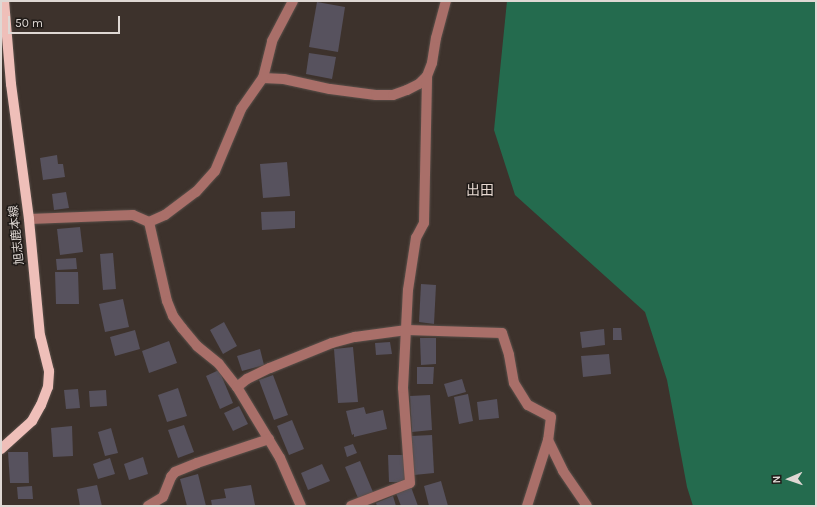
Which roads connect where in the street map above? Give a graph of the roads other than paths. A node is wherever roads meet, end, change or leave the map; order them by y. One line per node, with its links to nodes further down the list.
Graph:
1 (4, 1): 6 (main road, 旭志鹿本線)
2 (293, 1): 5 (street)
3 (446, 1): 4 (street)
4 (427, 76): 5 (street); 8 (street)
5 (263, 78): 7 (street)
6 (29, 219): 7 (street); 12 (main road, 旭志鹿本線)
7 (149, 222): 9 (street)
8 (407, 330): 9 (street); 11 (street); 15 (street)
9 (237, 387): 10 (street)
10 (269, 439): 13 (street); 14 (street)
11 (548, 440): 16 (street); 17 (street)
12 (1, 449)
13 (148, 506)
14 (301, 506)
15 (351, 506)
16 (527, 506)
17 (587, 506)

